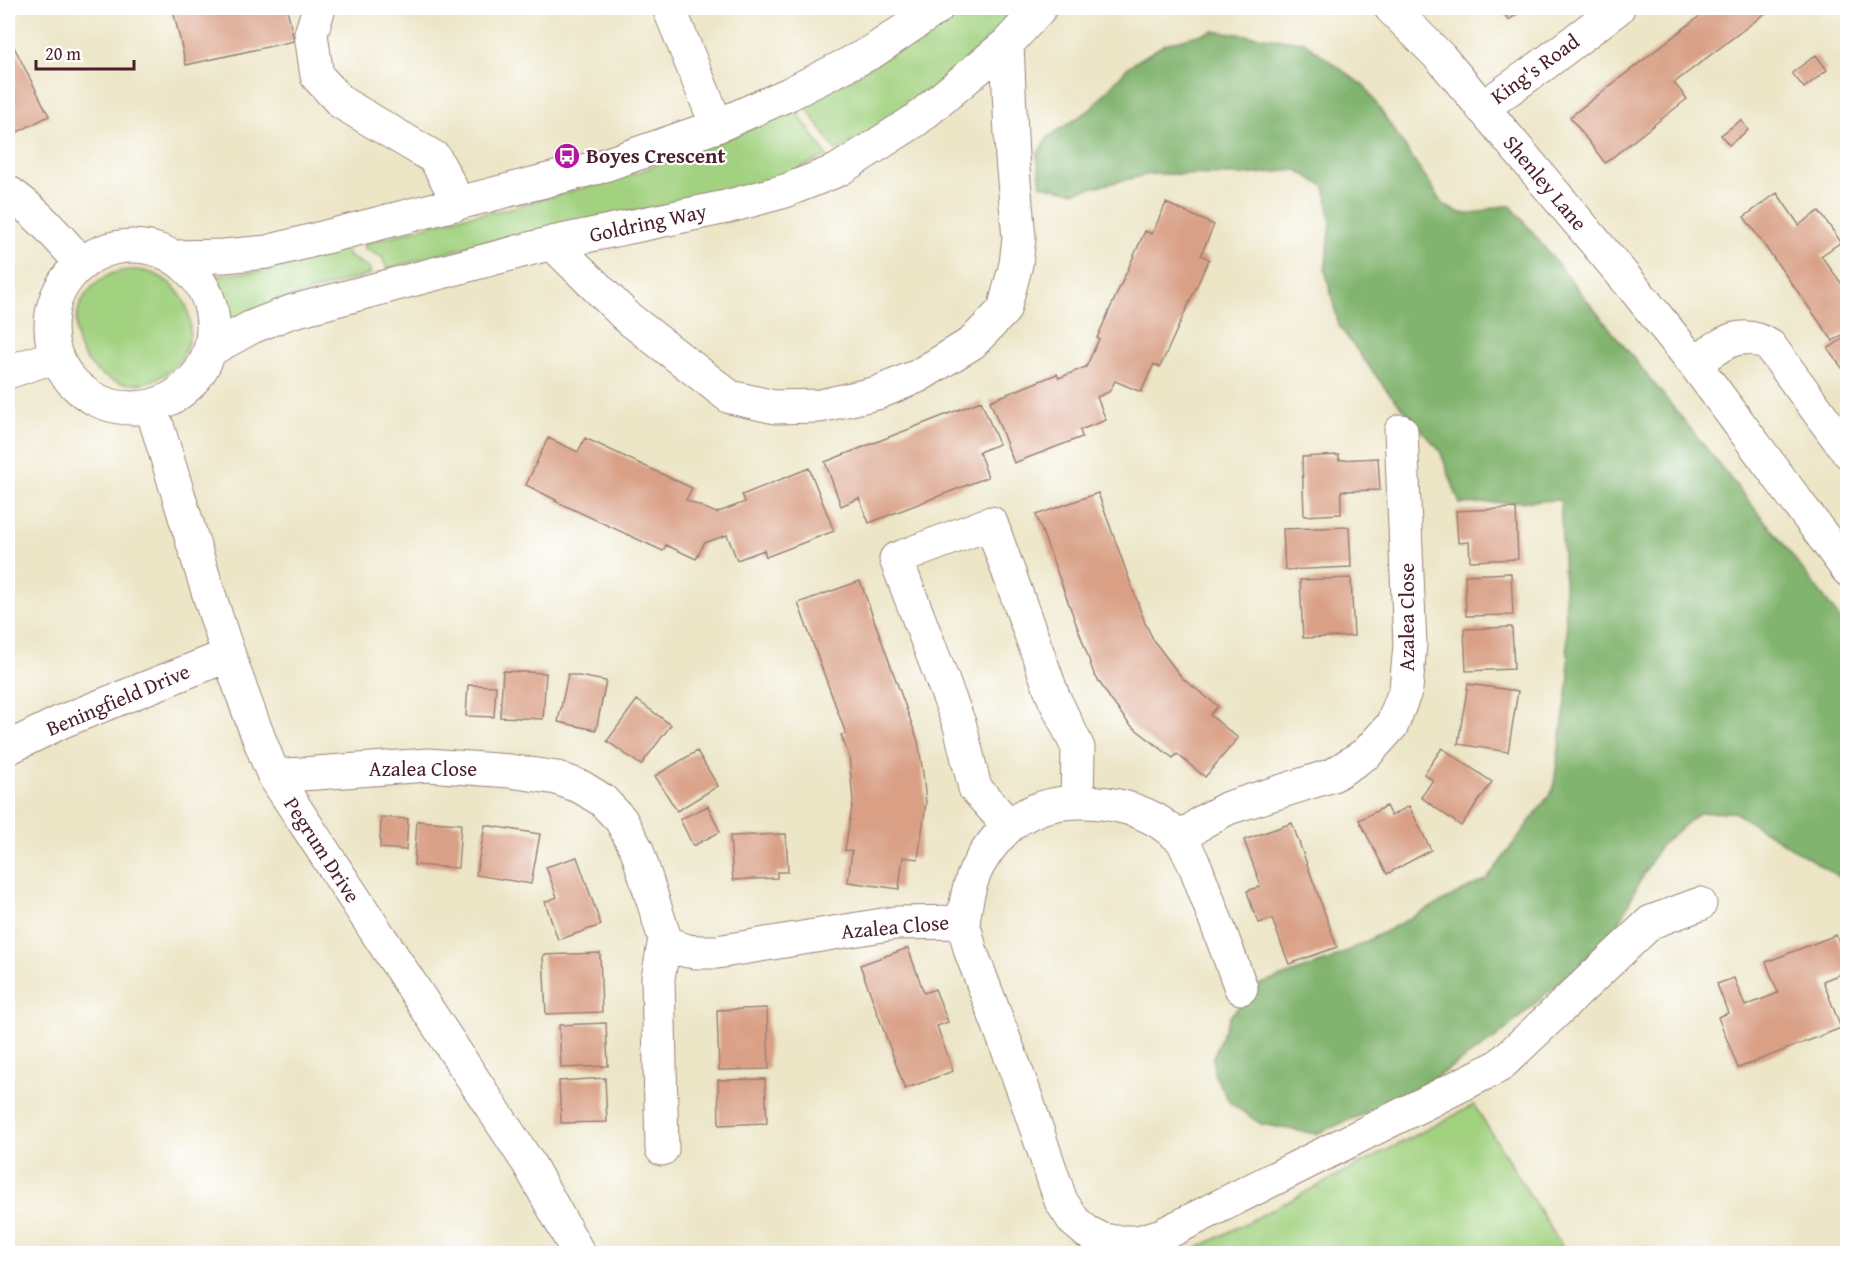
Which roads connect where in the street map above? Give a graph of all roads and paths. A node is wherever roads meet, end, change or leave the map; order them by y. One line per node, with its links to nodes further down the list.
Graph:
1 (319, 8): 11 (street)
2 (669, 8): 9 (street)
3 (938, 8): 9 (street)
4 (1040, 8): 7 (street, Goldring Way)
5 (1618, 8): 8 (street, King's Road)
6 (1397, 9): 8 (street, Shenley Lane)
7 (1007, 44): 12 (street, Goldring Way); 12 (street)
8 (1482, 108): 17 (street, Shenley Lane)
9 (717, 126): 11 (street)
10 (8, 192): 14 (street)
11 (456, 204): 13 (street)
12 (552, 243): 15 (street, Goldring Way)
13 (173, 257): 14 (street); 15 (street)
14 (82, 264): 16 (street)
15 (210, 350): 19 (street)
16 (56, 356): 18 (street); 19 (street)
17 (1694, 363): 21 (street); 22 (street, Shenley Lane)
18 (8, 372)
19 (151, 406): 23 (street, Pegrum Drive)
20 (1401, 431): 28 (street, Azalea Close)
21 (1848, 452)
22 (1848, 570)
23 (229, 654): 24 (street, Beningfield Drive); 25 (street, Pegrum Drive)
24 (8, 748)
25 (274, 776): 31 (street, Azalea Close); 34 (street, Pegrum Drive)
26 (1077, 802): 27 (street, Azalea Close); 27 (street); 28 (street, Azalea Close)
27 (1009, 826): 30 (street, Azalea Close)
28 (1182, 839): 32 (street)
29 (1700, 904): 30 (street)
30 (963, 922): 31 (street, Azalea Close)
31 (665, 939): 33 (street)
32 (1240, 988)
33 (662, 1149)
34 (579, 1254)

